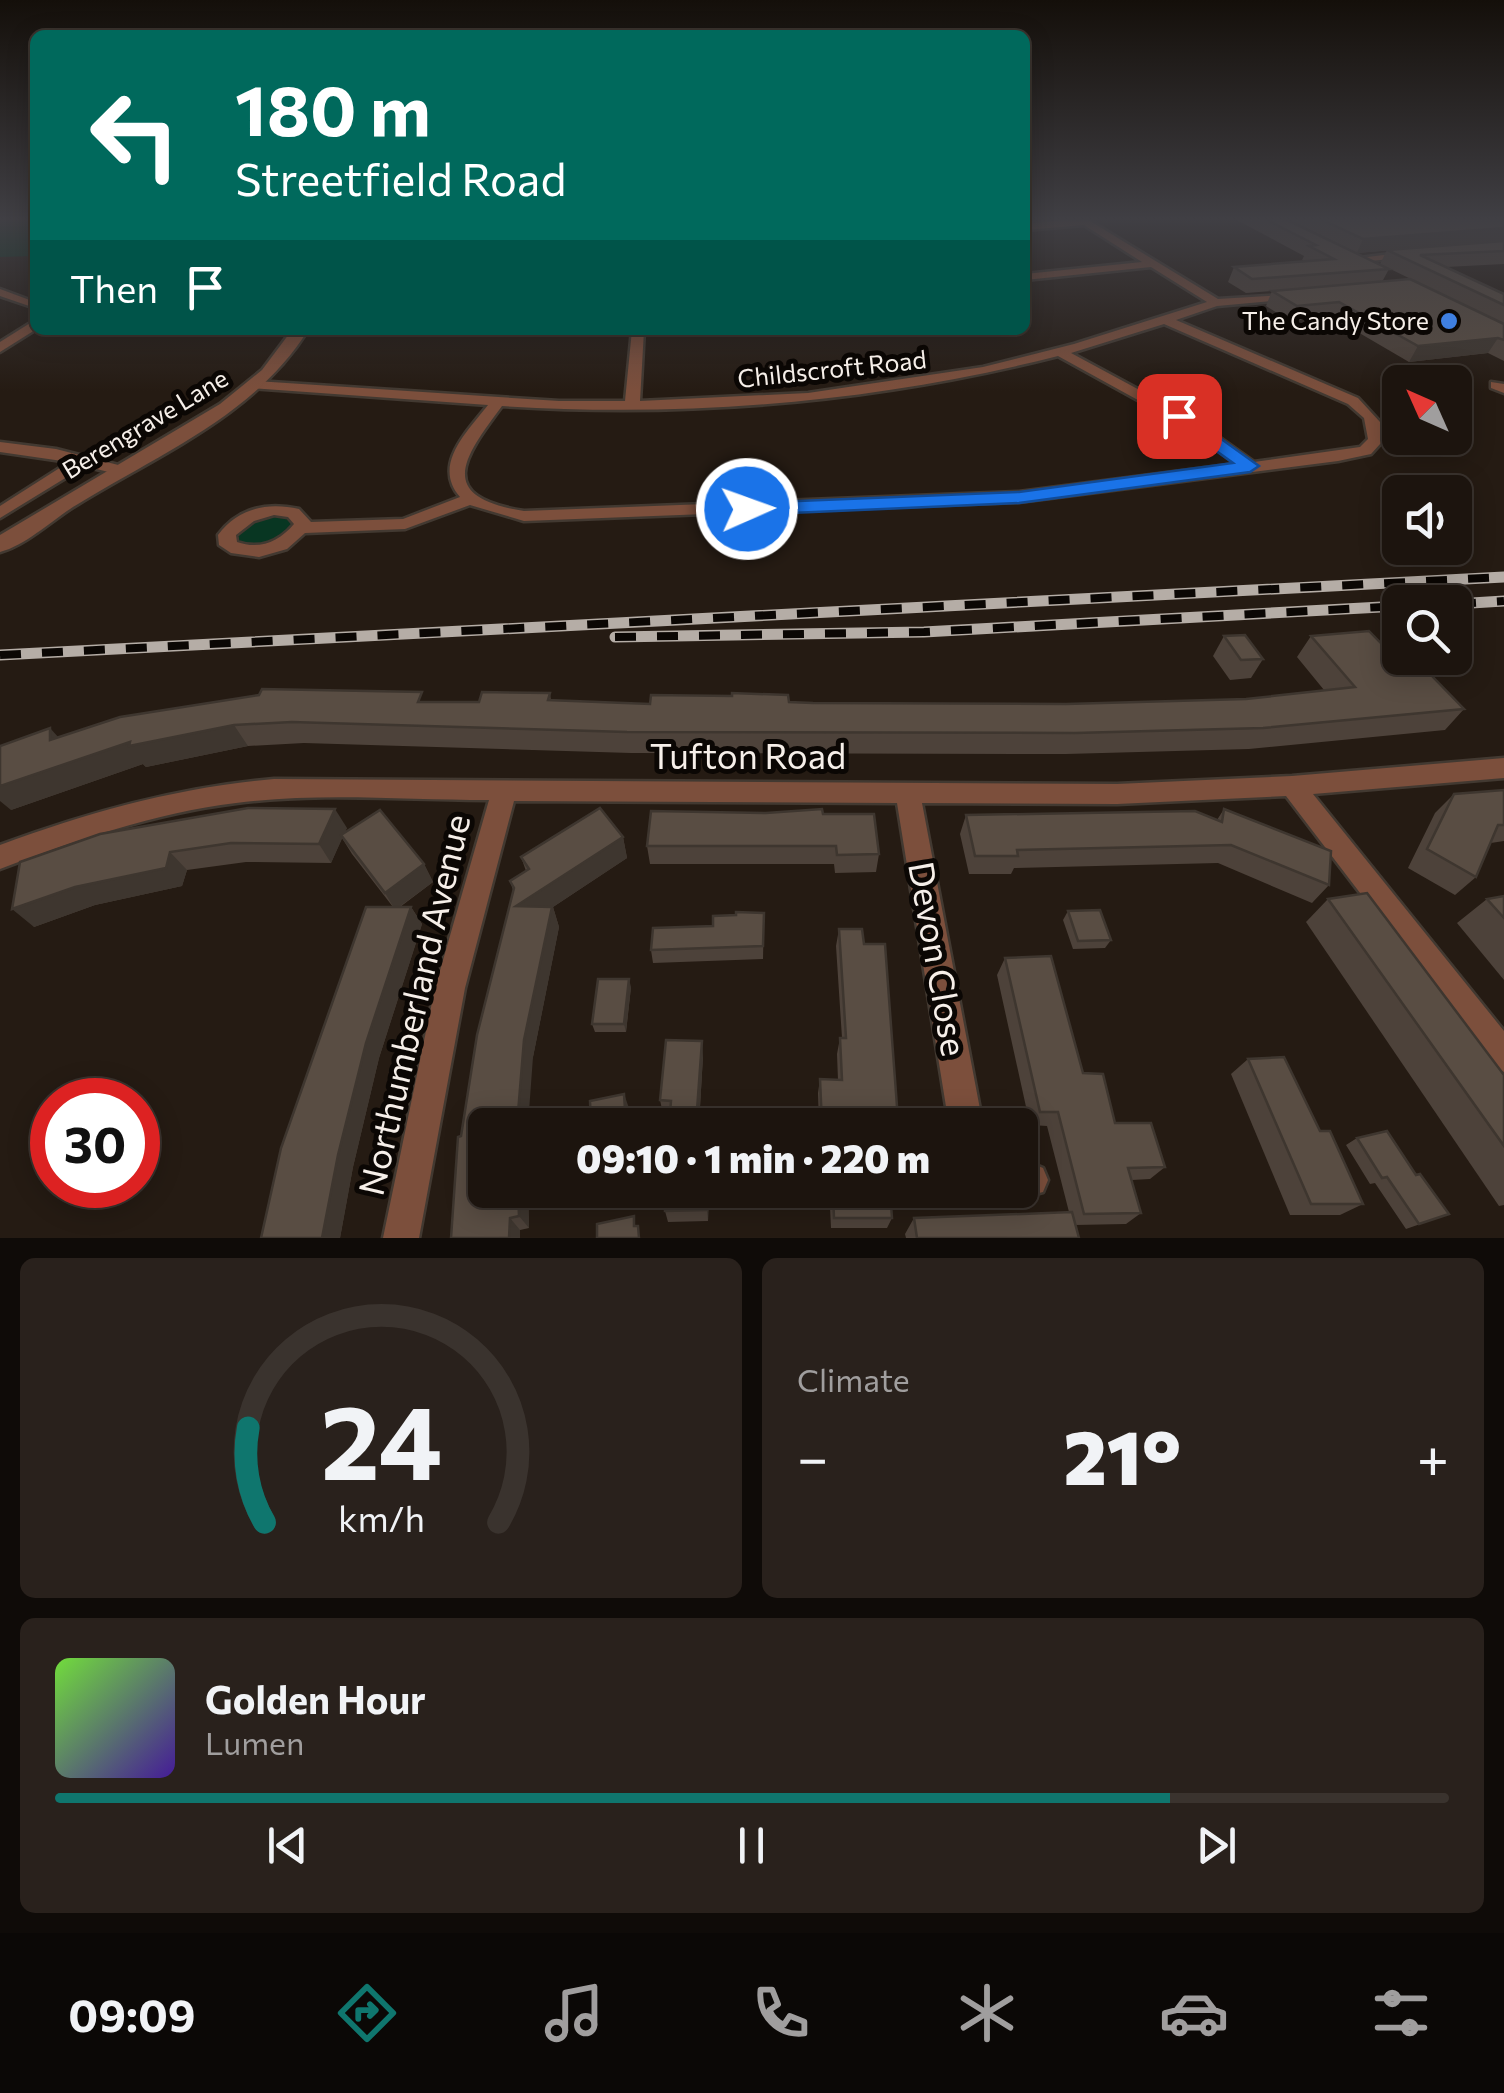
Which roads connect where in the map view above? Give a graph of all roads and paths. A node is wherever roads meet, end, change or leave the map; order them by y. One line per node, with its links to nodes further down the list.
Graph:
1 (1171, 276): 4 (street)
2 (0, 292): 5 (street)
3 (1313, 294): 4 (street, Childscroft Road)
4 (1216, 303): 6 (street, Childscroft Road)
5 (30, 312)
6 (1164, 318): 11 (street, Childscroft Road); 17 (street)
7 (30, 320): 10 (street)
8 (297, 335): 12 (street, Berengrave Lane)
9 (638, 335): 14 (street)
10 (0, 348)
11 (1060, 352): 14 (street, Childscroft Road); 17 (street)
12 (256, 386): 13 (street, Childscroft Road); 18 (street, Berengrave Lane)
13 (497, 402): 14 (street, Childscroft Road); 19 (street)
14 (632, 406)
15 (0, 447): 16 (street)
16 (83, 460): 18 (street); 20 (street)
17 (1250, 466): 19 (street)
18 (120, 470): 22 (street, Berengrave Lane)
19 (471, 499): 21 (street)
20 (0, 513)
21 (302, 528)
22 (0, 546)
23 (1504, 768): 24 (street, Tufton Road)
24 (1292, 786): 26 (street, Tufton Road); 28 (street)
25 (505, 789): 26 (street, Tufton Road); 27 (street, Tufton Road); 30 (street, Northumberland Avenue)
26 (908, 793): 29 (street, Devon Close)
27 (0, 857)
28 (1504, 1056)
29 (963, 1108)
30 (401, 1238)

